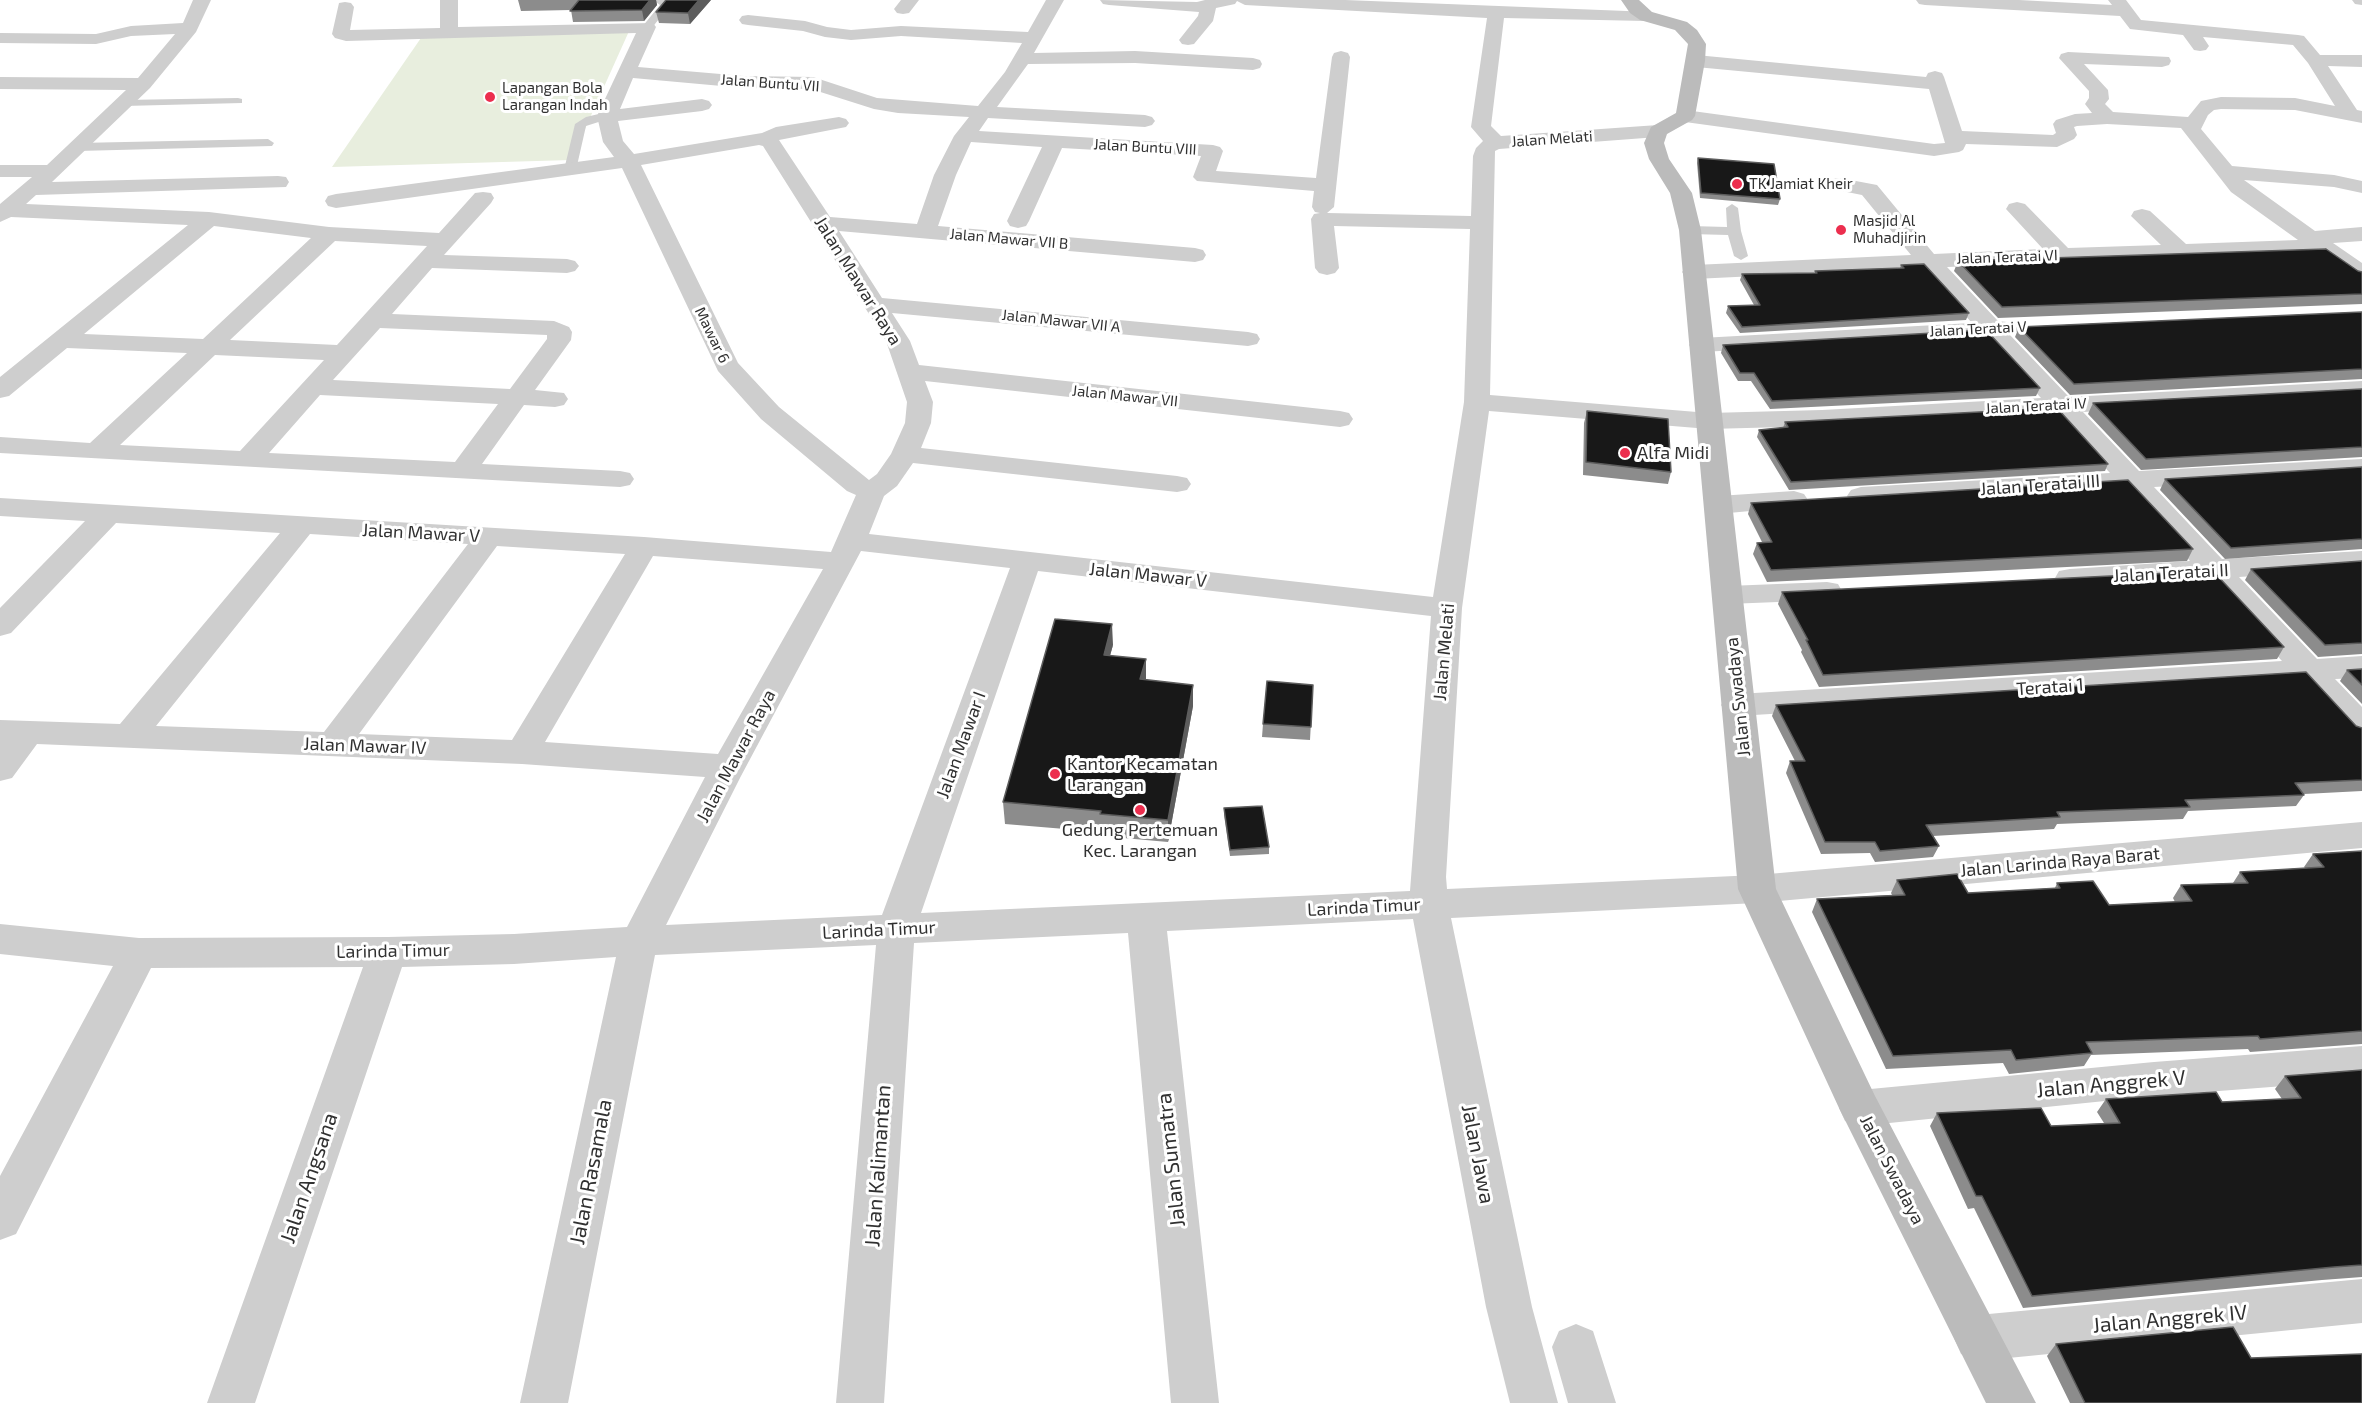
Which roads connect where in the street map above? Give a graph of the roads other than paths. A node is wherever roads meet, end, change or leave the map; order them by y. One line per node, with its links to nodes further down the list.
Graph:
1 (449, 0): 20 (street)
2 (658, 0): 18 (lane)
3 (1055, 0): 22 (street)
4 (1109, 0): 10 (street)
5 (1229, 0): 10 (street)
6 (1245, 0): 9 (street)
7 (1630, 0): 16 (street)
8 (1925, 0): 14 (street)
9 (1292, 1): 11 (street)
10 (1208, 5): 23 (street)
11 (1436, 5): 13 (street)
12 (345, 7): 20 (street)
13 (1496, 12): 16 (street); 51 (street)
14 (2126, 12): 19 (street); 41 (street)
15 (191, 13): 21 (street); 33 (street)
16 (1646, 16): 28 (street)
17 (748, 20): 22 (street)
18 (647, 27): 20 (street); 31 (street)
19 (2189, 30): 24 (street); 27 (street)
20 (449, 33)
21 (0, 38)
22 (1033, 38): 26 (street)
23 (1188, 40)
24 (2200, 46)
25 (1341, 57): 62 (street)
26 (1022, 58): 30 (street); 37 (street)
27 (2315, 60): 29 (street); 40 (street)
28 (1696, 61): 39 (street); 47 (street)
29 (2362, 61)
30 (1253, 64)
31 (627, 72): 37 (street, Jalan Buntu VII); 38 (street)
32 (0, 83): 33 (street)
33 (143, 84): 35 (street)
34 (238, 101): 35 (lane)
35 (124, 103): 53 (street)
36 (702, 105): 38 (street)
37 (982, 111): 42 (street, Jalan Buntu VII); 46 (street)
38 (607, 116): 54 (street, Mawar 6); 56 (lane)
39 (1685, 116): 45 (street); 52 (street)
40 (2357, 116): 44 (street)
41 (2107, 118): 44 (street); 47 (street)
42 (1145, 121)
43 (839, 123): 48 (street)
44 (2194, 123): 59 (street)
45 (1658, 131): 51 (street, Jalan Melati); 76 (street, Jalan Swadaya)
46 (964, 136): 49 (street, Jalan Buntu VIII); 78 (street)
47 (1954, 137): 52 (street)
48 (765, 140): 54 (street); 74 (street, Jalan Mawar Raya)
49 (1054, 142): 62 (street, Jalan Buntu VIII); 73 (street)
50 (268, 143): 53 (lane)
51 (1494, 143): 75 (street, Jalan Melati)
52 (1889, 144): 55 (street)
53 (78, 147): 58 (street)
54 (629, 161): 56 (street); 121 (street, Mawar 6)
55 (1896, 164)
56 (570, 170): 66 (street)
57 (0, 171): 58 (street)
58 (52, 171): 64 (street)
59 (2226, 172): 63 (street); 82 (street)
60 (278, 182): 64 (street)
61 (1840, 184): 88 (street)
62 (1326, 185): 72 (street)
63 (2362, 187)
64 (31, 189): 69 (street)
65 (483, 198): 81 (street)
66 (336, 201)
67 (1732, 207): 77 (lane)
68 (2017, 209): 85 (street)
69 (2, 212): 71 (street)
70 (2142, 216): 83 (street)
71 (209, 219): 79 (street); 98 (street)
72 (1322, 219): 75 (street); 90 (street)
73 (1018, 221)
74 (822, 223): 78 (street, Jalan Mawar VII B); 93 (street, Jalan Mawar Raya)
75 (1482, 223): 108 (street, Jalan Melati)
76 (1690, 230): 77 (lane); 91 (street, Jalan Swadaya)
77 (1734, 231): 86 (lane)
78 (925, 232): 84 (street, Jalan Mawar VII B)
79 (329, 234): 81 (street); 100 (street)
80 (2362, 234): 82 (street, Jalan Teratai VI)
81 (446, 240): 87 (street)
82 (2314, 242): 83 (street, Jalan Teratai VI); 92 (street)
83 (2181, 251): 85 (street, Jalan Teratai VI)
84 (1195, 255)
85 (2062, 255): 88 (street, Jalan Teratai VI)
86 (1741, 256)
87 (426, 261): 89 (street); 94 (street)
88 (1928, 261): 91 (street, Jalan Teratai VI); 96 (street)
89 (567, 266)
90 (1327, 268)
91 (1694, 272): 99 (street, Jalan Swadaya)
92 (2362, 274)
93 (874, 304): 97 (street, Jalan Mawar VII A); 102 (street, Jalan Mawar Raya)
94 (373, 320): 101 (street); 106 (street)
95 (2027, 327): 96 (street, Jalan Teratai V)
96 (1991, 328): 99 (street, Jalan Teratai V); 109 (street)
97 (1248, 339)
98 (62, 340): 100 (street); 105 (street)
99 (1701, 345): 111 (street, Jalan Swadaya)
100 (209, 347): 101 (street); 113 (street)
101 (343, 354): 103 (street)
102 (910, 372): 110 (street, Jalan Mawar VII); 114 (street, Jalan Mawar Raya)
103 (313, 387): 106 (street); 115 (street)
104 (2362, 389): 109 (street, Jalan Teratai IV)
105 (0, 390)
106 (519, 396): 107 (street); 117 (street)
107 (555, 399)
108 (1477, 402): 111 (street); 135 (street, Jalan Melati)
109 (2062, 404): 111 (street, Jalan Teratai IV); 119 (street)
110 (1340, 419)
111 (1709, 421): 122 (street, Jalan Swadaya)
112 (0, 445): 113 (street)
113 (97, 452): 115 (street)
114 (905, 454): 120 (street); 121 (street, Jalan Mawar Raya)
115 (248, 459): 117 (street)
116 (2362, 467): 119 (street, Jalan Teratai III)
117 (463, 470): 118 (street)
118 (620, 479)
119 (2133, 480): 122 (street, Jalan Teratai III); 131 (street)
120 (1177, 484)
121 (872, 492): 128 (street, Jalan Mawar Raya)
122 (1718, 505): 134 (street, Jalan Swadaya)
123 (0, 507): 124 (street, Jalan Mawar V)
124 (108, 514): 125 (street, Jalan Mawar V); 136 (street)
125 (302, 525): 126 (street, Jalan Mawar V); 142 (street)
126 (489, 537): 127 (street, Jalan Mawar V); 143 (street)
127 (644, 546): 128 (street, Jalan Mawar V); 144 (street)
128 (846, 551): 130 (street, Jalan Mawar V); 145 (street, Jalan Mawar Raya)
129 (2362, 560): 131 (street, Jalan Teratai II)
130 (1027, 561): 135 (street, Jalan Mawar V); 151 (street, Jalan Mawar I)
131 (2217, 571): 132 (street, Jalan Teratai II); 138 (street)
132 (2040, 580)
133 (1851, 589): 134 (street)
134 (1728, 595): 139 (street, Jalan Swadaya)
135 (1447, 608): 149 (street, Jalan Melati)
136 (0, 626)
137 (2362, 667): 138 (street, Teratai 1)
138 (2308, 670): 139 (street, Teratai 1); 140 (street)
139 (1738, 705): 148 (street, Jalan Swadaya)
140 (2362, 728)
141 (13, 732): 142 (street, Jalan Mawar IV); 146 (street)
142 (128, 736): 143 (street, Jalan Mawar IV)
143 (333, 745): 144 (street, Jalan Mawar IV)
144 (522, 752): 145 (street, Jalan Mawar IV)
145 (729, 767): 153 (street, Jalan Mawar Raya)
146 (0, 769)
147 (2362, 834): 148 (street, Jalan Larinda Raya Barat)
148 (1757, 889): 149 (street, Larinda Timur); 157 (street, Jalan Swadaya)
149 (1429, 904): 150 (street, Larinda Timur); 166 (street, Jalan Jawa)
150 (1146, 917): 151 (street, Larinda Timur); 165 (street, Jalan Sumatra)
151 (896, 929): 153 (street, Larinda Timur); 164 (street, Jalan Kalimantan)
152 (0, 939): 155 (street, Larinda Timur)
153 (639, 941): 154 (street, Larinda Timur); 163 (street, Jalan Rasamala)
154 (388, 952): 155 (street, Larinda Timur); 162 (street, Jalan Angsana)
155 (139, 953): 158 (street)
156 (2362, 1063): 157 (street, Jalan Anggrek V)
157 (1860, 1108): 160 (street, Jalan Swadaya)
158 (0, 1220)
159 (2362, 1301): 160 (street, Jalan Anggrek IV)
160 (1978, 1338): 168 (street, Jalan Swadaya)
161 (1576, 1347): 167 (street)
162 (231, 1403)
163 (544, 1403)
164 (860, 1403)
165 (1195, 1403)
166 (1534, 1403)
167 (1592, 1403)
168 (2012, 1403)

